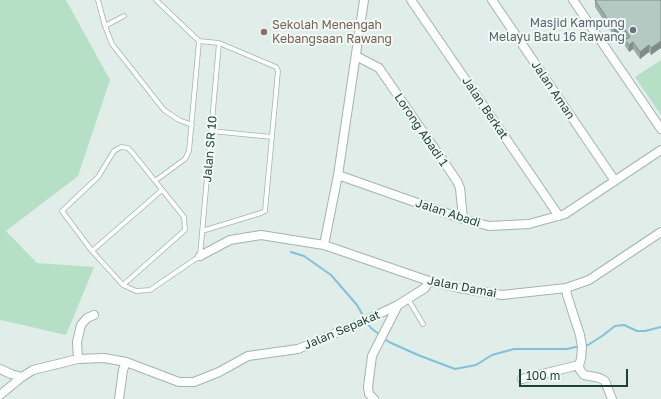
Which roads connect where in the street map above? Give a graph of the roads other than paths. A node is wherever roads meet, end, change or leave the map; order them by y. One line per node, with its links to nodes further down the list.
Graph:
1 (98, 0): 8 (lane)
2 (156, 0): 9 (lane)
3 (364, 0): 11 (street)
4 (411, 0): 21 (street, Jalan Berkat)
5 (492, 0): 19 (street, Jalan Aman)
6 (573, 0): 13 (street)
7 (124, 16): 8 (lane)
8 (105, 26): 12 (lane)
9 (198, 41): 10 (lane); 12 (lane)
10 (219, 43): 14 (lane, Jalan SR 10); 15 (lane)
11 (356, 56): 17 (street); 22 (street, Lorong Abadi 1)
12 (192, 125): 18 (lane)
13 (661, 129)
14 (211, 131): 15 (lane); 23 (lane, Jalan SR 10)
15 (272, 137): 23 (lane)
16 (661, 150): 19 (street, Jalan Abadi)
17 (338, 175): 22 (street, Jalan Abadi); 25 (street)
18 (156, 181): 20 (lane); 26 (lane)
19 (615, 181): 21 (street, Jalan Abadi)
20 (162, 190): 26 (lane); 29 (lane)
21 (560, 216): 22 (street, Jalan Abadi)
22 (463, 219)
23 (202, 231): 27 (lane, Jalan SR 10)
24 (661, 232): 30 (street, Jalan Damai)
25 (324, 245): 27 (street, Jalan Damai); 28 (street, Jalan Damai)
26 (92, 251): 29 (lane)
27 (200, 256): 29 (lane)
28 (429, 281): 30 (street, Jalan Damai); 31 (street, Jalan Sepakat)
29 (124, 285)
30 (566, 288): 37 (street)
31 (408, 298): 32 (street, Jalan Sepakat); 34 (lane)
32 (398, 305): 36 (street, Jalan Sepakat); 43 (street)
33 (94, 315): 35 (street)
34 (423, 324)
35 (78, 359): 36 (street, Jalan Sepakat); 39 (street, Jalan Sepakat)
36 (126, 362): 42 (street)
37 (579, 365): 40 (street); 44 (street)
38 (0, 369): 39 (street)
39 (22, 377): 41 (street, Jalan Sepakat)
40 (522, 378)
41 (0, 395)
42 (119, 399)
43 (374, 399)
44 (612, 399)

